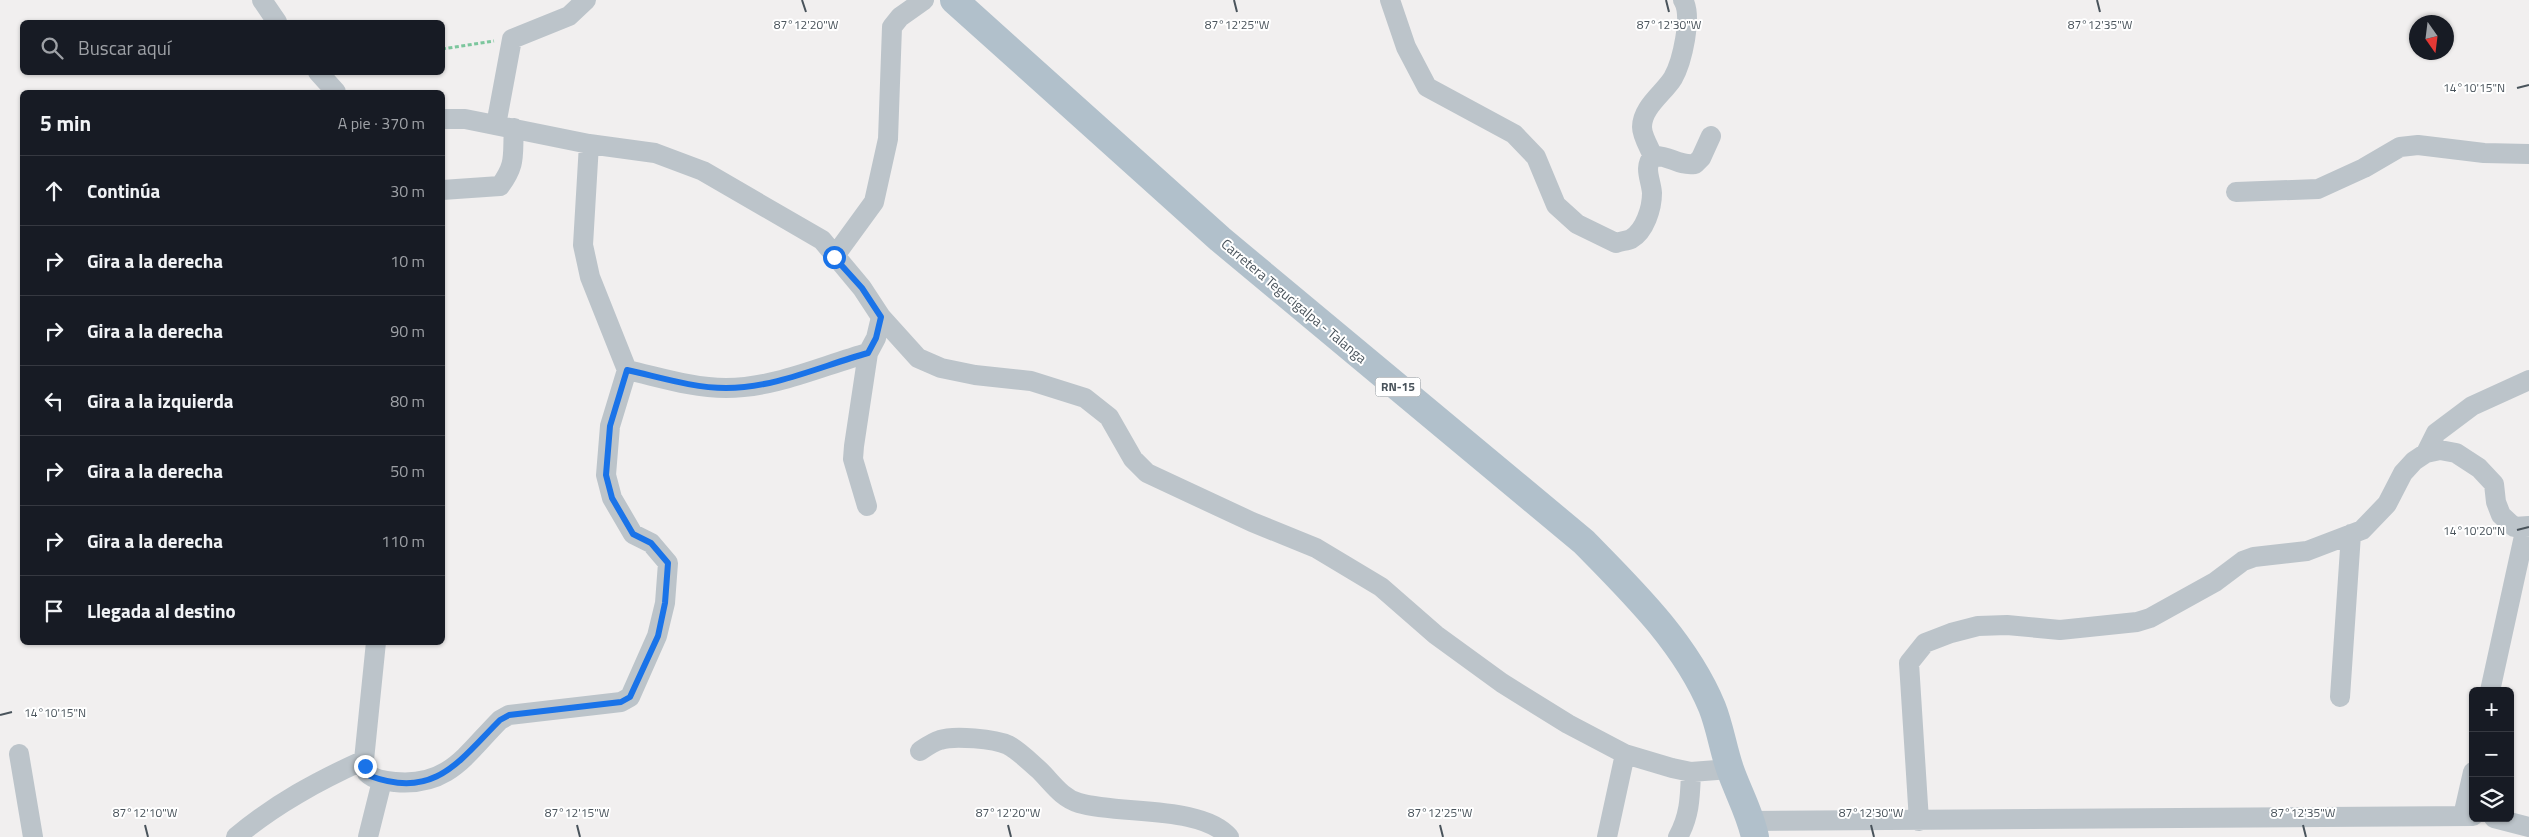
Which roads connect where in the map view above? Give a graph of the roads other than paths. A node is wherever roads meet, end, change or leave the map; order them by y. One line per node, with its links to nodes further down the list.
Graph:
1 (262, 0): 7 (street)
2 (586, 0): 11 (street)
3 (924, 0): 18 (street)
4 (954, 0): 34 (main road, Carretera Tegucigalpa - Talanga / RN-15)
5 (1390, 0): 15 (street)
6 (1683, 0): 15 (street)
7 (276, 20)
8 (321, 75): 9 (street)
9 (334, 90)
10 (445, 119): 11 (street)
11 (505, 126): 13 (street); 16 (street)
12 (1711, 136): 15 (street)
13 (589, 144): 18 (street); 21 (street)
14 (2529, 154): 17 (street)
15 (1653, 156)
16 (445, 190)
17 (2236, 192)
18 (834, 257): 19 (street)
19 (881, 317): 20 (street); 32 (street)
20 (868, 353): 21 (street); 24 (street)
21 (627, 370): 37 (street)
22 (2529, 380): 23 (street)
23 (2426, 453): 25 (street); 26 (street)
24 (867, 506)
25 (2528, 526): 28 (street)
26 (2352, 534): 29 (street); 39 (street)
27 (376, 645): 33 (street)
28 (2491, 687)
29 (2340, 697)
30 (920, 751): 48 (street)
31 (19, 754): 45 (street)
32 (1625, 754): 35 (street); 49 (street)
33 (364, 760): 37 (street); 46 (street)
34 (1730, 769): 35 (street); 42 (main road, Carretera Tegucigalpa - Talanga / RN-15)
35 (1691, 772): 44 (street)
36 (2472, 777): 38 (street)
37 (382, 781): 47 (street)
38 (2468, 816): 43 (street)
39 (1919, 821): 42 (street); 43 (street)
40 (2510, 822): 41 (street)
41 (2529, 827)
42 (1753, 829)
43 (1951, 829)
44 (1687, 831)
45 (33, 837)
46 (236, 837)
47 (368, 837)
48 (1229, 837)
49 (1607, 837)

